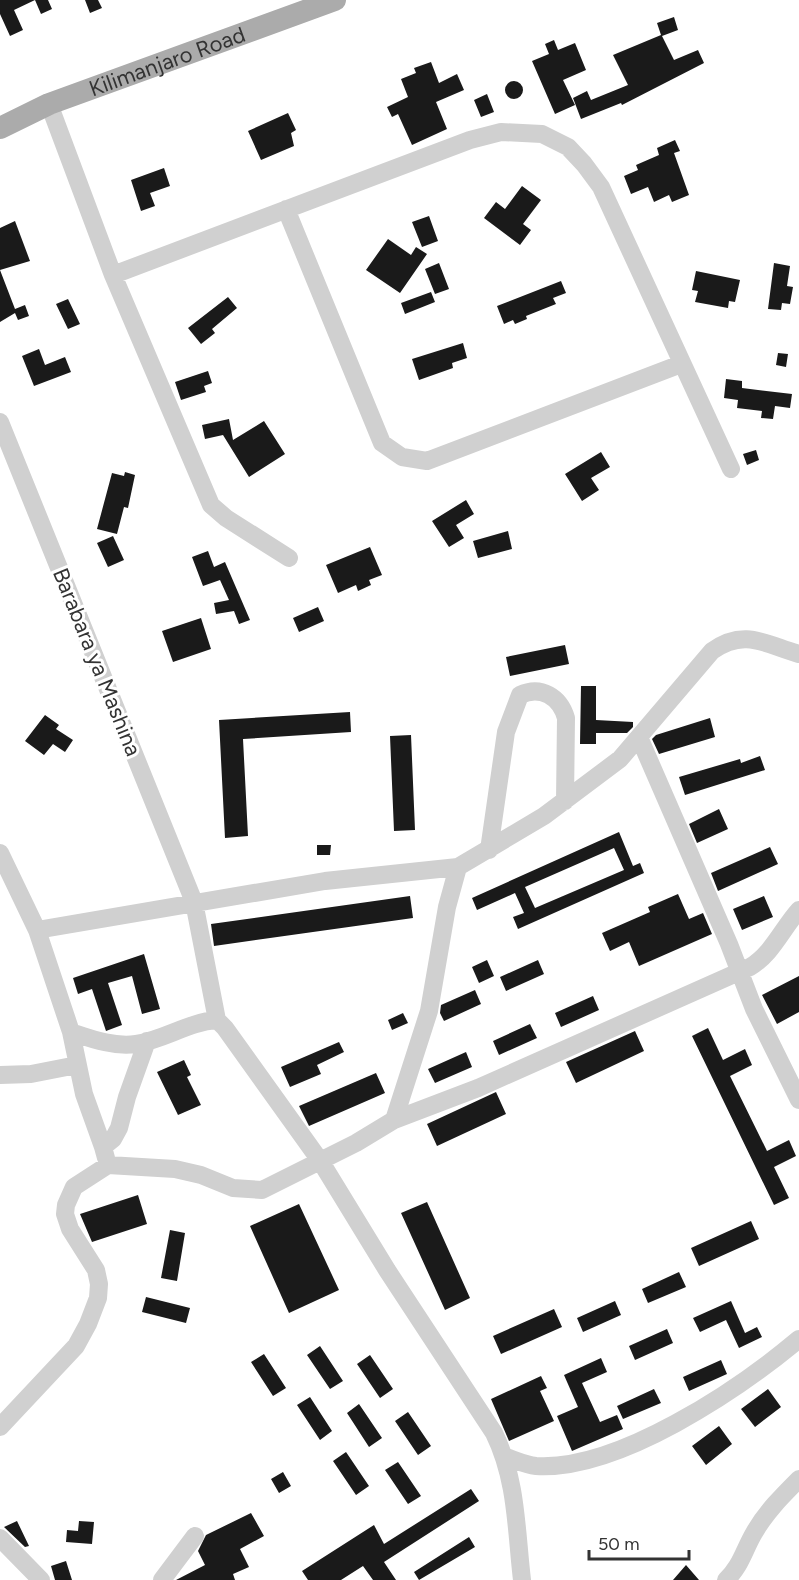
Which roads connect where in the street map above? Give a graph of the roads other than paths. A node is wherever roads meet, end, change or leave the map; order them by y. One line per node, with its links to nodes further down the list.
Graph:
1 (335, 0): 2 (main road, Kilimanjaro Road)
2 (49, 104): 3 (main road, Kilimanjaro Road); 5 (street)
3 (0, 128)
4 (286, 208): 5 (street); 6 (street); 6 (street)
5 (113, 275): 9 (street)
6 (681, 364): 8 (street)
7 (0, 422): 16 (street, Barabara ya Mashina)
8 (731, 468)
9 (289, 558)
10 (799, 654): 11 (street)
11 (639, 738): 12 (street); 19 (street)
12 (565, 801): 13 (street); 13 (street)
13 (489, 850): 15 (street)
14 (0, 853): 18 (street)
15 (458, 867): 16 (street); 26 (street)
16 (194, 902): 18 (street); 20 (street, Barabara ya Mashina)
17 (799, 910): 19 (street)
18 (37, 930): 21 (street)
19 (741, 971): 25 (street); 26 (street)
20 (217, 1020): 22 (street); 28 (street)
21 (71, 1032): 22 (street); 23 (street)
22 (147, 1041): 27 (street)
23 (77, 1065): 24 (street); 27 (street)
24 (0, 1075)
25 (799, 1100)
26 (394, 1120): 28 (street)
27 (103, 1147): 29 (street)
28 (321, 1162): 29 (street); 32 (street)
29 (108, 1166): 31 (street)
30 (799, 1339): 32 (street)
31 (0, 1427)
32 (506, 1457): 38 (street)
33 (799, 1479): 39 (street)
34 (195, 1536): 37 (street)
35 (0, 1538): 36 (street)
36 (41, 1580)
37 (162, 1580)
38 (522, 1580)
39 (726, 1580)

